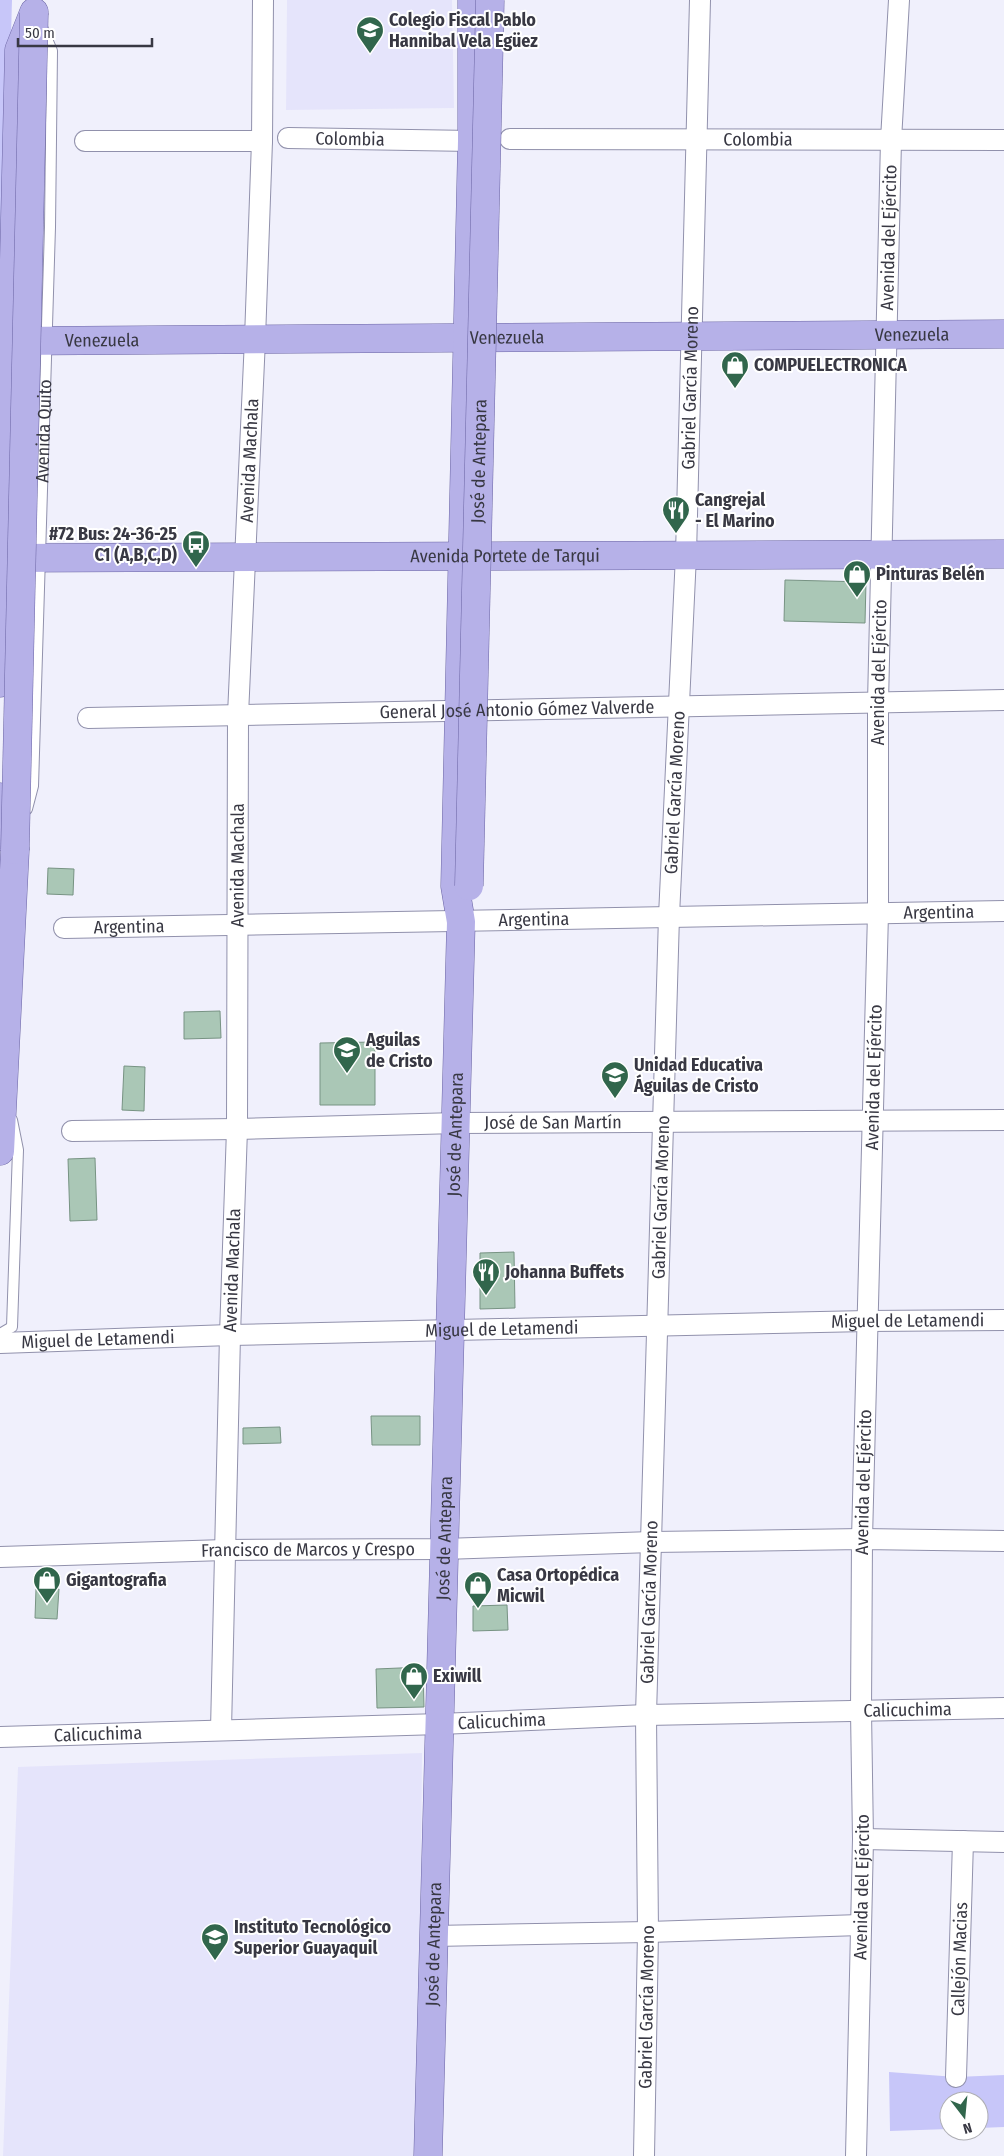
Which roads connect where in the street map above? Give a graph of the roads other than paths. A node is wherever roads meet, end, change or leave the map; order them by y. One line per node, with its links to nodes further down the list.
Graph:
1 (263, 0): 13 (street, Avenida Machala)
2 (472, 0): 14 (main road, José de Antepara)
3 (490, 0): 43 (main road, José de Antepara, bridge)
4 (700, 0): 9 (street, Gabriel García Moreno)
5 (899, 0): 10 (street, Avenida del Ejército)
6 (35, 6): 15 (main road, Avenida Quito); 23 (lane, Avenida Quito); 39 (main road, Avenida Quito, bridge)
7 (288, 138): 14 (street, Colombia)
8 (510, 139): 9 (street, Colombia)
9 (696, 140): 10 (street, Colombia); 19 (street, Gabriel García Moreno)
10 (891, 140): 11 (street, Colombia); 18 (street, Avenida del Ejército)
11 (1004, 140)
12 (85, 141): 13 (street)
13 (262, 141): 21 (street, Avenida Machala)
14 (472, 141): 20 (main road, José de Antepara)
15 (14, 260): 16 (main road); 22 (main road, Avenida Quito)
16 (0, 285)
17 (1004, 334): 18 (main road, Venezuela)
18 (886, 335): 19 (main road, Venezuela); 26 (street, Avenida del Ejército)
19 (692, 336): 20 (main road, Venezuela); 25 (street, Gabriel García Moreno)
20 (468, 338): 21 (main road, Venezuela); 27 (main road, José de Antepara)
21 (255, 339): 23 (main road, Venezuela); 30 (street, Avenida Machala)
22 (11, 341): 23 (main road, Venezuela); 28 (main road, Avenida Quito)
23 (46, 341): 29 (lane, Avenida Quito)
24 (1004, 554): 26 (main road, Avenida Portete de Tarqui)
25 (686, 555): 26 (main road, Avenida Portete de Tarqui); 27 (main road, Avenida Portete de Tarqui); 34 (street, Gabriel García Moreno)
26 (881, 555): 33 (street, Avenida del Ejército)
27 (462, 557): 30 (main road, Avenida Portete de Tarqui); 35 (main road, José de Antepara)
28 (5, 558): 29 (main road, Avenida Portete de Tarqui); 31 (main road, Avenida Quito)
29 (40, 558): 30 (main road, Avenida Portete de Tarqui); 39 (lane, Avenida Quito)
30 (246, 558): 36 (street, Avenida Machala)
31 (0, 683)
32 (1004, 700): 33 (street, General José Antonio Gómez Valverde)
33 (878, 702): 34 (street, General José Antonio Gómez Valverde); 41 (street, Avenida del Ejército)
34 (680, 706): 35 (street, General José Antonio Gómez Valverde); 42 (street, Gabriel García Moreno)
35 (459, 711): 36 (street, General José Antonio Gómez Valverde); 43 (main road, José de Antepara)
36 (238, 715): 37 (street, General José Antonio Gómez Valverde); 44 (street, Avenida Machala)
37 (88, 718)
38 (0, 797): 39 (main road, Avenida Quito)
39 (15, 852): 46 (main road, Avenida Quito)
40 (1004, 912): 41 (street, Argentina)
41 (878, 914): 42 (street, Argentina); 47 (street, Avenida del Ejército)
42 (669, 916): 43 (street, Argentina); 49 (street, Gabriel García Moreno)
43 (461, 922): 44 (street, Argentina); 50 (main road, José de Antepara)
44 (238, 924): 45 (street, Argentina); 51 (street, Avenida Machala)
45 (64, 928)
46 (4, 1080): 53 (main road, Avenida Quito); 58 (lane, Avenida Quito)
47 (873, 1120): 48 (street, José de San Martín); 49 (street, José de San Martín); 55 (street, Avenida del Ejército)
48 (1004, 1120)
49 (662, 1121): 50 (street, José de San Martín); 56 (street, Gabriel García Moreno)
50 (456, 1123): 51 (street, José de San Martín); 57 (main road, José de Antepara)
51 (237, 1129): 52 (street, José de San Martín); 59 (street, Avenida Machala)
52 (72, 1131)
53 (0, 1151)
54 (1004, 1320): 55 (street, Miguel de Letamendi)
55 (867, 1321): 56 (street, Miguel de Letamendi); 61 (street, Avenida del Ejército)
56 (656, 1326): 57 (street, Miguel de Letamendi); 63 (street, Gabriel García Moreno)
57 (451, 1331): 59 (street, Miguel de Letamendi); 64 (main road, José de Antepara)
58 (0, 1334)
59 (230, 1335): 60 (street, Miguel de Letamendi); 65 (street, Avenida Machala)
60 (0, 1343)
61 (862, 1539): 62 (street, Francisco de Marcos y Crespo); 63 (street, Francisco de Marcos y Crespo); 68 (street, Avenida del Ejército)
62 (1004, 1541)
63 (652, 1542): 64 (street, Francisco de Marcos y Crespo); 69 (street, Gabriel García Moreno)
64 (444, 1549): 65 (street, Francisco de Marcos y Crespo); 70 (main road, José de Antepara)
65 (225, 1550): 66 (street, Francisco de Marcos y Crespo); 71 (street, Avenida Machala)
66 (0, 1557)
67 (1004, 1708): 68 (street, Calicuchima)
68 (861, 1711): 69 (street, Calicuchima); 73 (street, Avenida del Ejército)
69 (646, 1715): 70 (street, Calicuchima); 77 (street, Gabriel García Moreno)
70 (440, 1724): 71 (street, Calicuchima); 78 (main road, José de Antepara)
71 (221, 1730): 72 (street, Calicuchima)
72 (0, 1737)
73 (863, 1839): 74 (street); 76 (street, Avenida del Ejército)
74 (963, 1841): 75 (street); 79 (street, Callejón Macias)
75 (1004, 1842)
76 (860, 1924): 77 (street); 82 (street, Avenida del Ejército)
77 (648, 1932): 78 (street); 81 (street, Gabriel García Moreno)
78 (434, 1936): 80 (main road, José de Antepara)
79 (956, 2078)
80 (428, 2156)
81 (644, 2156)
82 (856, 2156)

